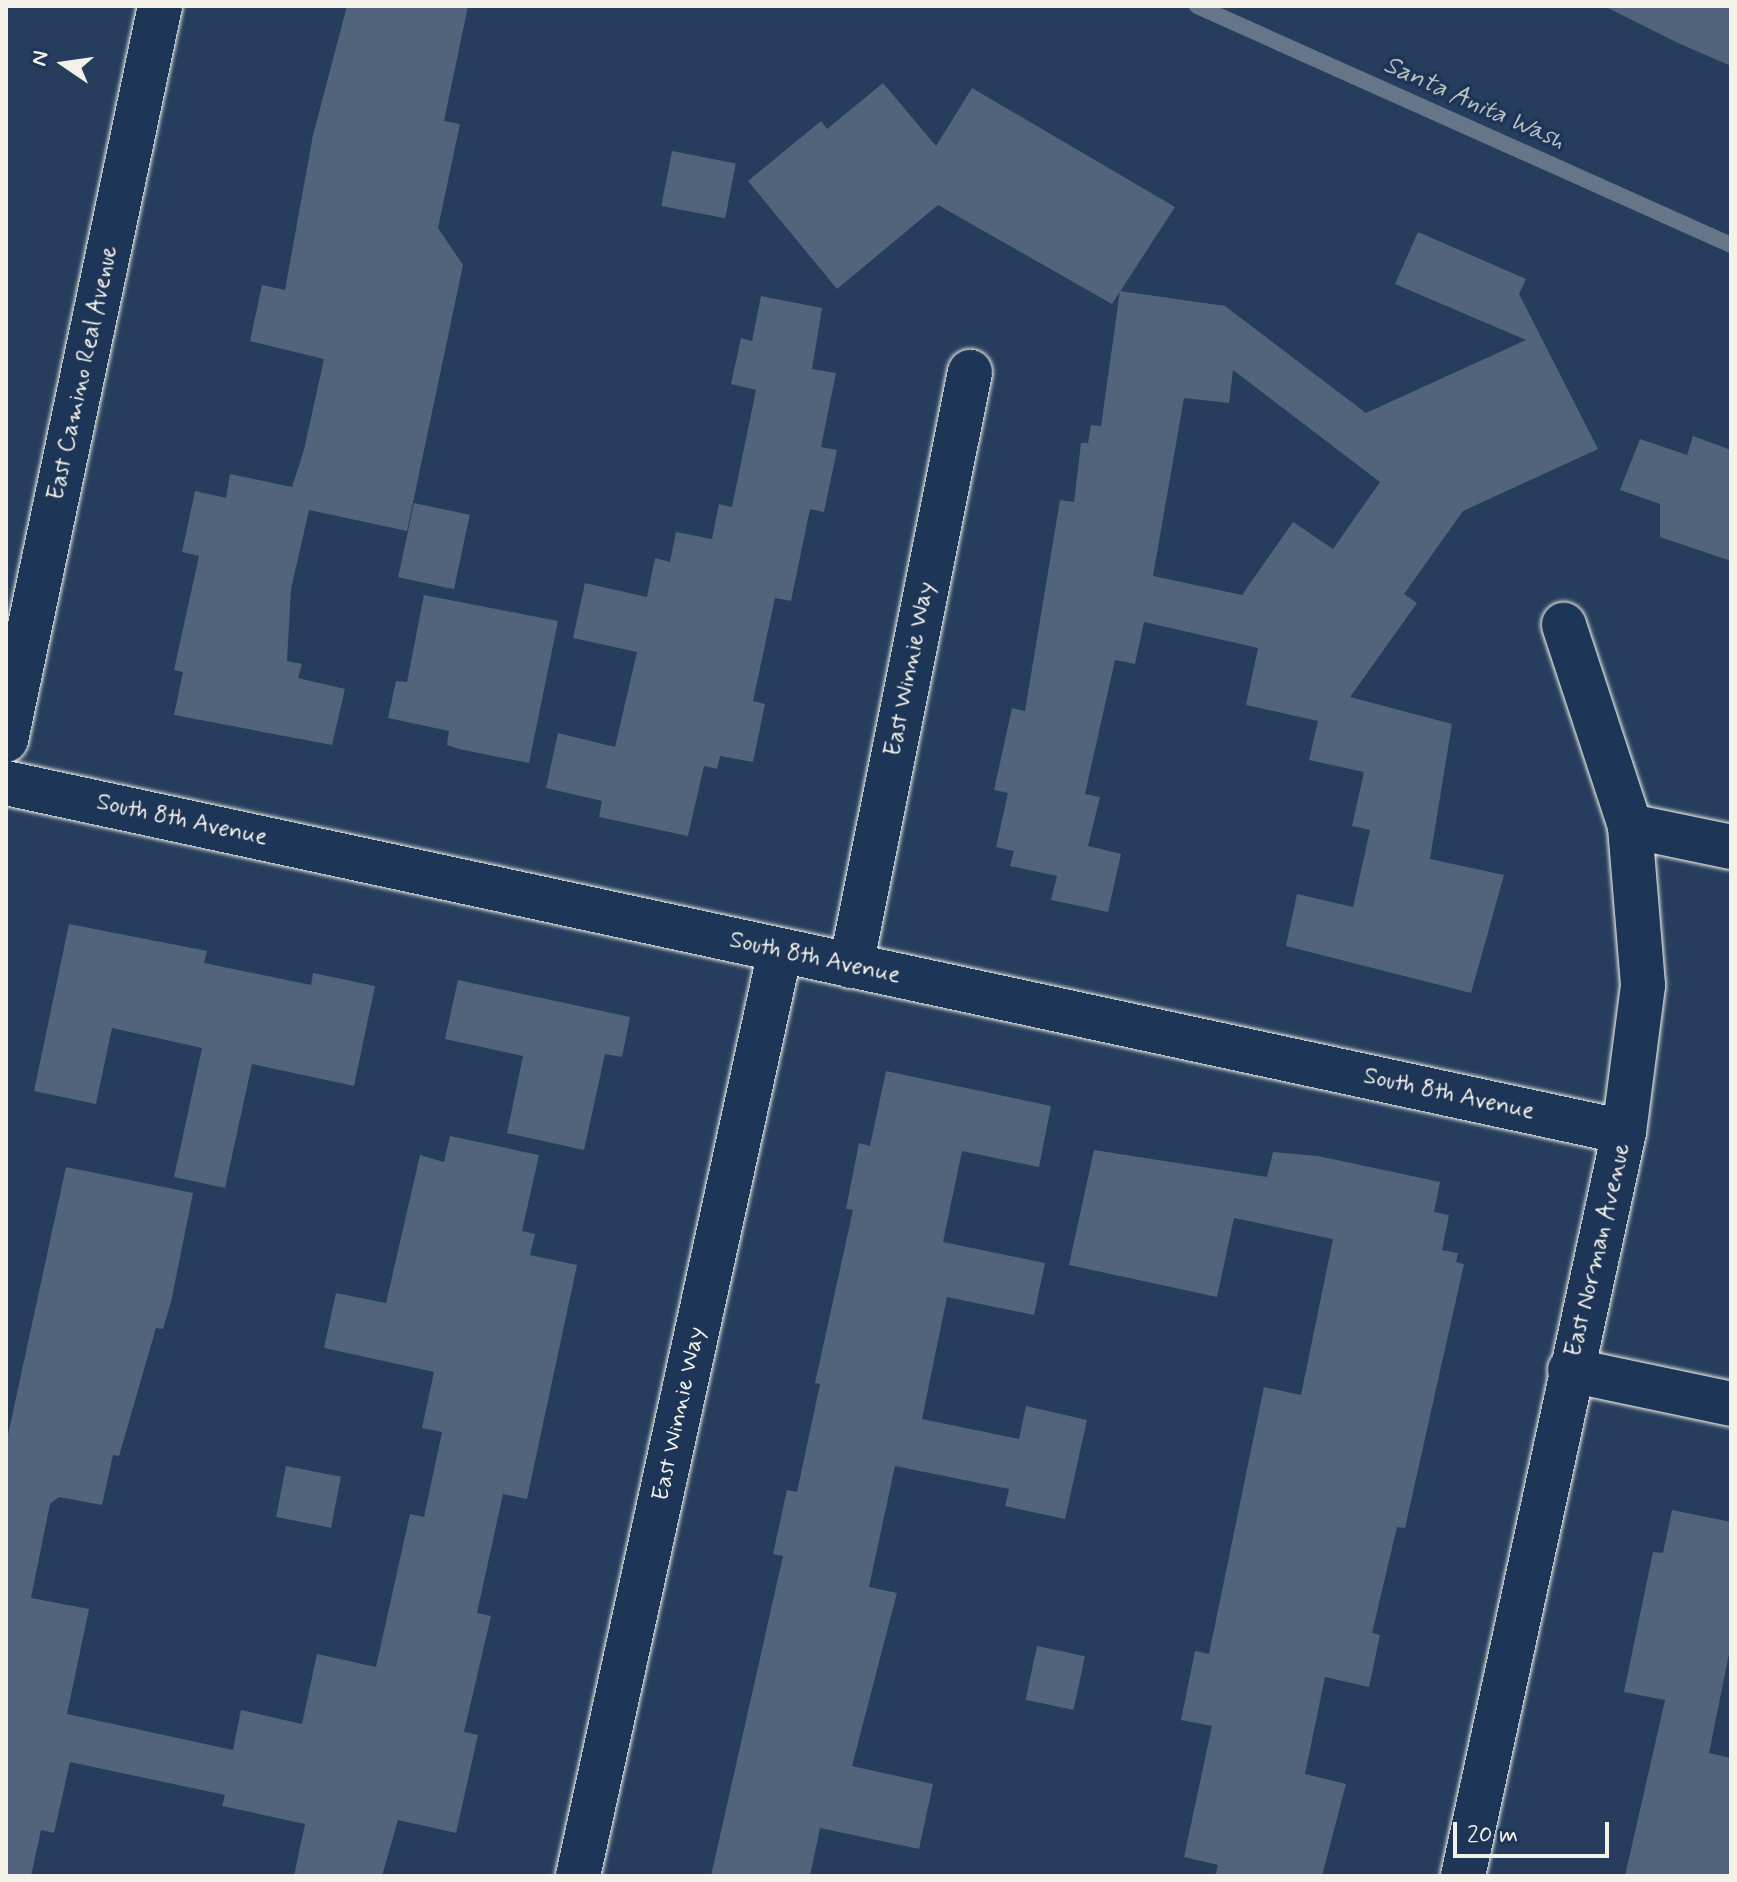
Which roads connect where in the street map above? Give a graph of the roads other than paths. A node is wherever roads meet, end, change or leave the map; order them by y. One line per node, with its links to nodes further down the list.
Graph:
1 (160, 6): 4 (street, East Camino Real Avenue)
2 (970, 372): 9 (street, East Winnie Way)
3 (1564, 625): 6 (street, East Norman Avenue)
4 (6, 740)
5 (6, 783): 8 (street, South 8th Avenue)
6 (1630, 826): 7 (street); 10 (street, East Norman Avenue)
7 (1731, 847)
8 (780, 951): 9 (street, South 8th Avenue); 13 (street, East Winnie Way)
9 (851, 966): 10 (street, South 8th Avenue)
10 (1624, 1132): 11 (street, East Norman Avenue)
11 (1570, 1370): 12 (street); 14 (street, East Norman Avenue)
12 (1731, 1404)
13 (578, 1876)
14 (1463, 1876)

